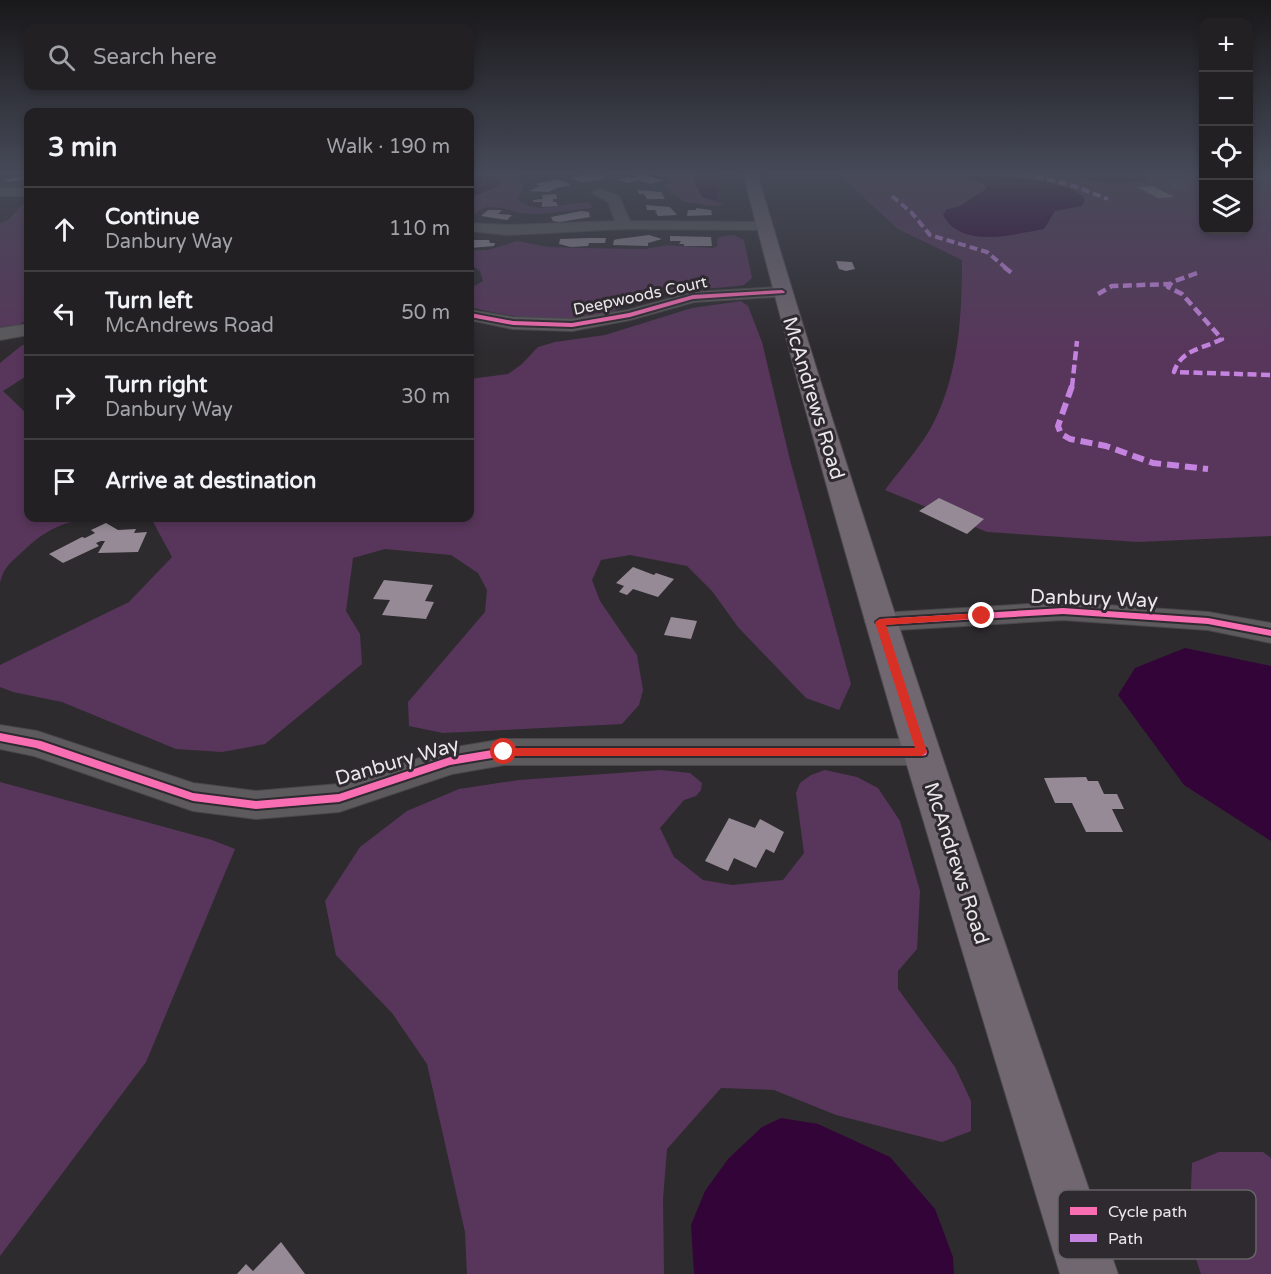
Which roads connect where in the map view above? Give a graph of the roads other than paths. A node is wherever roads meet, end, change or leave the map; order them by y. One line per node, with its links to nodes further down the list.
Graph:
1 (766, 232): 2 (main road, McAndrews Road)
2 (782, 292): 3 (street, Deepwoods Court); 6 (main road, McAndrews Road)
3 (474, 316)
4 (24, 331): 5 (street)
5 (0, 334)
6 (880, 622): 7 (street, Danbury Way); 9 (main road, McAndrews Road)
7 (1271, 633)
8 (0, 737): 9 (street, Danbury Way)
9 (922, 752): 10 (main road, McAndrews Road)
10 (1062, 1190)
11 (1084, 1259): 12 (main road, McAndrews Road)
12 (1089, 1274)

